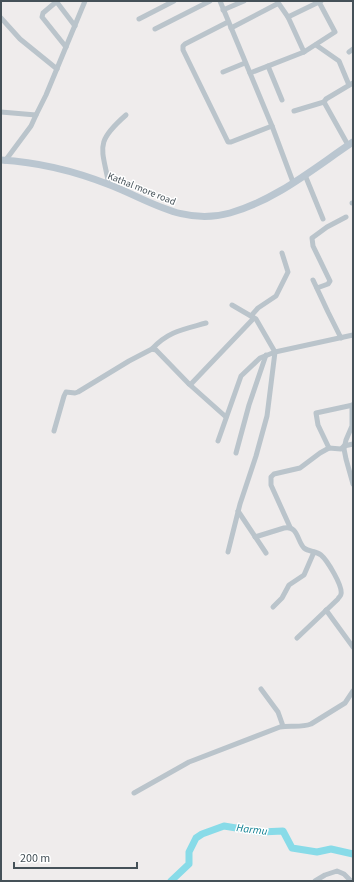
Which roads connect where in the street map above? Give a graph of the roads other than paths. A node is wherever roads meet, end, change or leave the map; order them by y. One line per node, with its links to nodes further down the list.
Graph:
1 (56, 1): 13 (street); 16 (street)
2 (85, 1): 13 (street)
3 (174, 1): 11 (street)
4 (210, 1): 14 (street)
5 (220, 1): 8 (street)
6 (244, 1): 8 (street)
7 (320, 1): 9 (street); 15 (street)
8 (223, 10): 12 (street)
9 (288, 17): 12 (street); 17 (street)
10 (1, 18): 20 (street)
11 (140, 19)
12 (230, 25): 18 (street); 30 (street)
13 (75, 26): 16 (street)
14 (155, 29)
15 (316, 45): 17 (street); 23 (street)
16 (66, 47): 20 (street)
17 (304, 52): 19 (street)
18 (245, 63): 21 (street); 22 (street)
19 (268, 66): 22 (street); 24 (street)
20 (57, 69): 28 (street)
21 (223, 72)
22 (250, 73): 30 (street)
23 (351, 84): 25 (street)
24 (282, 100)
25 (324, 102): 26 (street); 31 (street)
26 (294, 111)
27 (1, 112): 28 (street)
28 (36, 115): 32 (street)
29 (126, 115): 35 (street)
30 (272, 126): 34 (street)
31 (351, 144): 33 (main road, Kathal more road)
32 (3, 160): 35 (main road, Kathal more road)
33 (306, 174): 34 (main road, Kathal more road); 37 (street)
34 (294, 182): 35 (main road, Kathal more road)
35 (109, 185)
36 (346, 217): 40 (street)
37 (323, 219)
38 (282, 253): 42 (street)
39 (313, 280): 40 (street)
40 (317, 288): 45 (street)
41 (232, 305): 42 (street)
42 (252, 317): 47 (street); 49 (street)
43 (206, 323): 46 (street)
44 (353, 335): 45 (street)
45 (342, 338): 47 (street)
46 (152, 348): 49 (street); 52 (street)
47 (275, 352): 48 (street); 59 (street)
48 (266, 355): 51 (street); 57 (street)
49 (190, 384): 51 (street)
50 (352, 405): 55 (street); 56 (street)
51 (226, 417): 53 (street)
52 (54, 431)
53 (218, 440)
54 (353, 444): 55 (street)
55 (344, 446): 56 (street); 58 (street)
56 (329, 448): 60 (street)
57 (236, 453)
58 (353, 484)
59 (238, 511): 61 (street); 62 (street)
60 (290, 527): 61 (street); 63 (street)
61 (255, 537): 64 (street)
62 (228, 552)
63 (314, 552): 65 (street); 66 (street)
64 (266, 553)
65 (273, 607)
66 (326, 610): 67 (street); 68 (street)
67 (297, 638)
68 (353, 647)
69 (261, 689): 71 (street)
70 (353, 691): 71 (street)
71 (283, 726): 72 (street)
72 (134, 793)
73 (315, 881): 74 (street)
74 (351, 881)

